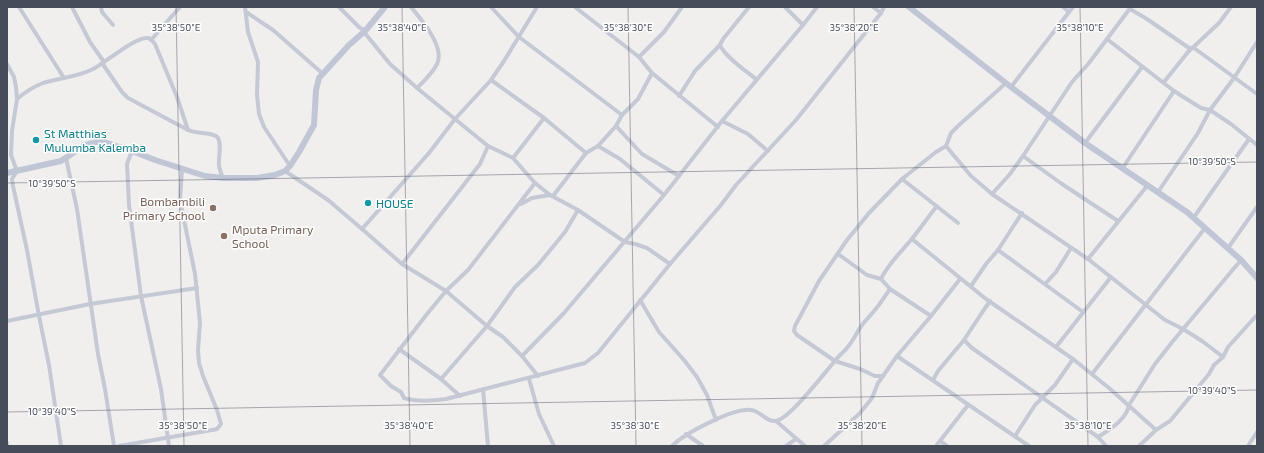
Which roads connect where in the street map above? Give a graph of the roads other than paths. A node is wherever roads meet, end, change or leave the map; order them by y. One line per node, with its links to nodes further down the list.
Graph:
1 (19, 7): 41 (street)
2 (72, 7): 36 (street)
3 (101, 7): 26 (street)
4 (180, 7): 31 (street)
5 (245, 7): 23 (street)
6 (339, 7): 28 (street)
7 (385, 7): 28 (street)
8 (411, 7): 47 (street)
9 (490, 7): 29 (street)
10 (537, 7): 29 (street)
11 (575, 7): 35 (street)
12 (682, 7): 35 (street)
13 (749, 7): 33 (street)
14 (785, 7): 27 (street)
15 (817, 7): 27 (street)
16 (873, 7): 25 (street)
17 (884, 7): 25 (street)
18 (909, 7): 46 (street)
19 (1063, 7): 24 (street)
20 (1073, 7): 24 (street)
21 (1231, 7): 34 (street)
22 (1131, 8): 30 (street); 34 (street)
23 (246, 12): 39 (street); 73 (street)
24 (1069, 12): 46 (street)
25 (881, 13): 68 (street)
26 (112, 25)
27 (803, 25): 43 (street)
28 (365, 31): 39 (street); 47 (street)
29 (519, 37): 44 (street); 53 (street)
30 (1107, 39): 38 (street); 54 (street)
31 (151, 40): 36 (street); 60 (street)
32 (1257, 42): 42 (street)
33 (720, 45): 43 (street); 50 (street)
34 (1194, 48): 42 (street); 45 (street)
35 (639, 57): 40 (street)
36 (103, 62): 41 (street); 60 (street)
37 (7, 64): 51 (street)
38 (1142, 66): 45 (street); 62 (street)
39 (322, 73): 73 (street)
40 (652, 73): 50 (street); 53 (street)
41 (64, 78): 51 (street)
42 (1234, 78): 49 (street); 52 (street)
43 (756, 79): 57 (street)
44 (491, 80): 55 (street); 56 (street)
45 (1164, 82): 48 (street)
46 (1009, 85): 54 (street); 66 (street)
47 (417, 88): 56 (street)
48 (1174, 91): 52 (street); 75 (street)
49 (1257, 94)
50 (679, 96): 59 (street)
51 (17, 98): 76 (street)
52 (1210, 110): 61 (street); 84 (street)
53 (622, 114): 58 (street)
54 (1049, 116): 62 (street); 70 (street)
55 (544, 118): 69 (street); 72 (street)
56 (456, 120): 64 (street); 99 (street)
57 (722, 121): 59 (street); 68 (street)
58 (616, 126): 65 (street); 79 (street)
59 (718, 127): 79 (street)
60 (188, 130): 80 (street)
61 (1249, 139): 63 (street); 95 (street)
62 (1085, 143): 75 (street)
63 (1257, 145)
64 (488, 146): 72 (street); 108 (street)
65 (598, 146): 69 (street); 86 (street)
66 (946, 146): 81 (street); 85 (street)
67 (132, 151): 71 (street); 74 (street); 119 (street)
68 (768, 152): 109 (street)
69 (586, 153): 87 (street)
70 (1023, 156): 85 (street); 96 (street)
71 (66, 158): 76 (street); 122 (street)
72 (513, 158): 82 (street)
73 (290, 166): 77 (street)
74 (182, 169): 80 (street); 116 (street)
75 (1122, 169): 83 (street)
76 (17, 171): 78 (street); 126 (street)
77 (285, 171): 80 (street); 99 (street)
78 (7, 173)
79 (679, 176): 86 (street)
80 (223, 178)
81 (902, 179): 88 (street); 105 (street)
82 (535, 183): 87 (street); 90 (street)
83 (1147, 186): 84 (street); 96 (street)
84 (1158, 192): 95 (street)
85 (992, 194): 92 (street)
86 (664, 195): 101 (street)
87 (552, 196): 90 (street); 91 (street)
88 (937, 206): 97 (street); 100 (street)
89 (1257, 207): 93 (street)
90 (515, 209): 118 (street)
91 (578, 210): 101 (street); 129 (street)
92 (1022, 213): 102 (street); 104 (street)
93 (1252, 214): 94 (street); 103 (street)
94 (1257, 214)
95 (1194, 217): 98 (street)
96 (1118, 221): 106 (street)
97 (958, 223)
98 (1205, 228): 103 (street); 123 (street)
99 (362, 229): 108 (street)
100 (912, 239): 112 (street); 113 (street)
101 (625, 242): 109 (street); 134 (street)
102 (1071, 248): 106 (street); 114 (street)
103 (1228, 248): 107 (street)
104 (998, 250): 114 (street); 115 (street)
105 (838, 254): 112 (street); 138 (street)
106 (1088, 259): 110 (street)
107 (1241, 260): 111 (street); 130 (street)
108 (402, 264): 118 (street)
109 (670, 264): 120 (street)
110 (1111, 277): 123 (street); 124 (street)
111 (1257, 278)
112 (881, 279): 117 (street)
113 (960, 279): 115 (street); 127 (street)
114 (1046, 283): 124 (street)
115 (971, 286): 121 (street)
116 (197, 288): 119 (street); 156 (street)
117 (890, 289): 127 (street); 138 (street)
118 (446, 291): 129 (street); 133 (street)
119 (141, 296): 122 (street); 156 (street)
120 (640, 300): 140 (street); 150 (street)
121 (990, 301): 131 (street); 132 (street)
122 (90, 304): 126 (street); 163 (street)
123 (1145, 305): 130 (street); 139 (street)
124 (1083, 312): 132 (street)
125 (1257, 315): 136 (street)
126 (38, 316): 128 (street); 162 (street)
127 (931, 316): 135 (street)
128 (7, 321)
129 (487, 326): 134 (street); 142 (street)
130 (1184, 329): 136 (street); 149 (street)
131 (964, 340): 144 (street); 147 (street)
132 (1056, 347): 137 (street)
133 (399, 349): 142 (street); 146 (street)
134 (522, 356): 140 (street)
135 (897, 356): 141 (street); 144 (street)
136 (1223, 357): 152 (street)
137 (1073, 359): 139 (street); 147 (street)
138 (835, 361): 141 (street); 151 (street)
139 (1092, 374): 149 (street)
140 (538, 376): 143 (street)
141 (883, 376): 172 (street)
142 (441, 379): 146 (street)
143 (528, 379): 145 (street); 167 (street)
144 (933, 380): 148 (street)
145 (483, 389): 146 (street); 166 (street)
146 (460, 396)
147 (1043, 398): 155 (street); 157 (street)
148 (968, 405): 155 (street); 159 (street)
149 (1129, 405): 152 (street); 157 (street)
150 (716, 420): 151 (street); 154 (street)
151 (776, 421): 158 (street)
152 (1156, 430): 177 (street)
153 (1257, 432): 178 (street)
154 (686, 434): 168 (street); 169 (street)
155 (1015, 436): 175 (street)
156 (167, 437): 164 (street); 165 (street)
157 (1098, 437): 176 (street)
158 (796, 439): 170 (street); 171 (street)
159 (940, 441): 173 (street); 174 (street)
160 (7, 443): 161 (street)
161 (8, 446)
162 (61, 446)
163 (114, 446)
164 (119, 446)
165 (169, 446)
166 (488, 446)
167 (554, 446)
168 (672, 446)
169 (702, 446)
170 (786, 446)
171 (805, 446)
172 (824, 446)
173 (936, 446)
174 (947, 446)
175 (1030, 446)
176 (1106, 446)
177 (1139, 446)
178 (1248, 446)

